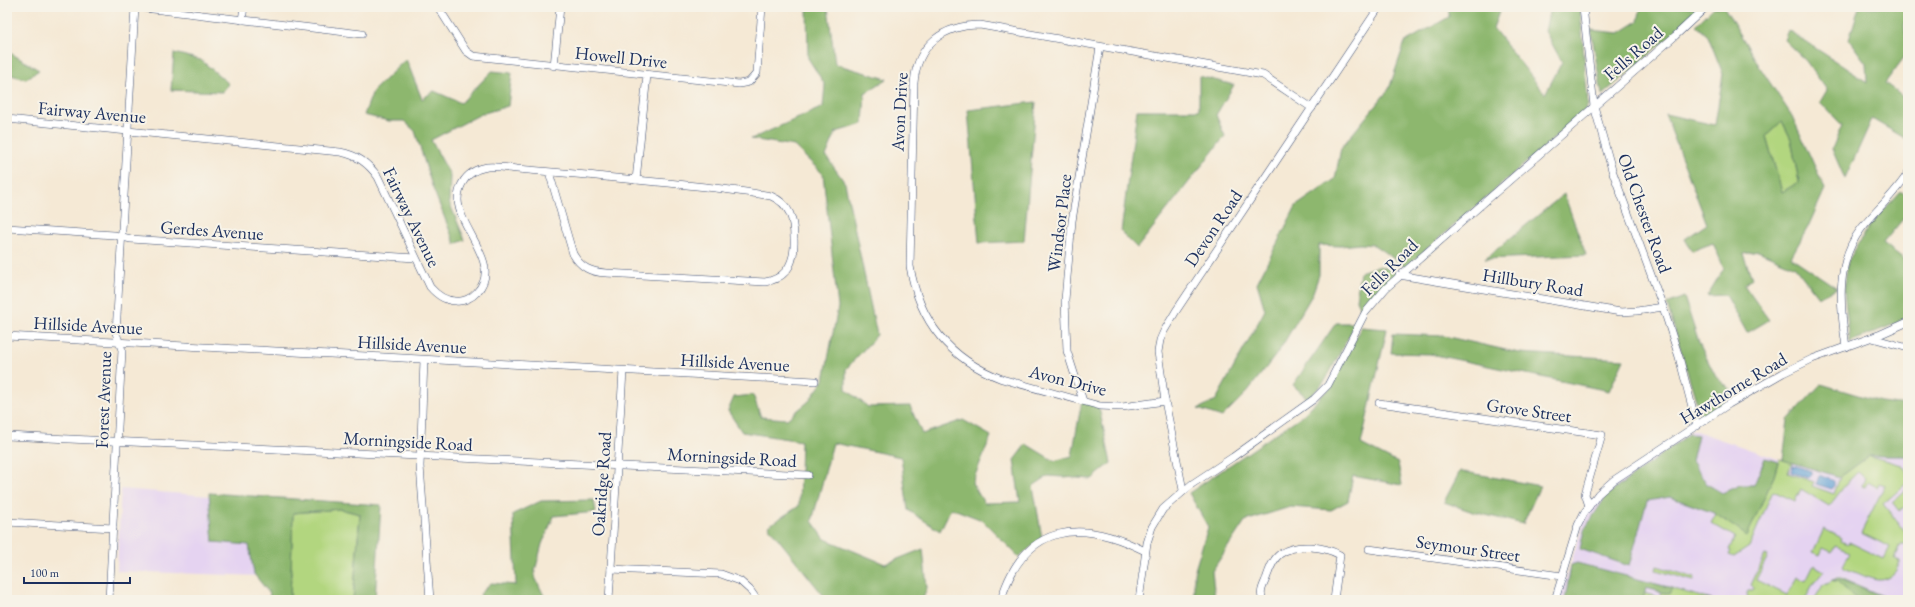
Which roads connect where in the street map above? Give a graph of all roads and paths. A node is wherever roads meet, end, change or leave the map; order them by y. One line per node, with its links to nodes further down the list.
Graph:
1 (135, 7): 9 (street); 17 (street, Forest Avenue)
2 (244, 7): 9 (street)
3 (438, 7): 12 (street, Howell Drive)
4 (560, 7): 12 (street)
5 (762, 7): 13 (street, Howell Drive)
6 (1379, 7): 15 (street, Devon Road)
7 (1583, 7): 14 (street, Old Chester Road)
8 (1706, 7): 14 (street, Fells Road)
9 (242, 20): 10 (street)
10 (362, 34)
11 (1100, 47): 15 (street, Avon Drive); 35 (street, Windsor Place); 35 (street, Avon Drive)
12 (554, 66): 13 (street, Howell Drive)
13 (647, 75): 20 (street)
14 (1594, 106): 24 (street, Fells Road); 25 (street, Old Chester Road)
15 (1312, 108): 36 (street, Devon Road)
16 (7, 119): 17 (street, Fairway Avenue)
17 (127, 131): 22 (street, Forest Avenue); 23 (street, Fairway Avenue)
18 (549, 172): 20 (street, Fairway Avenue); 20 (street, Fairway Avenue); 23 (street, Fairway Avenue)
19 (1908, 173): 30 (street)
20 (636, 180)
21 (7, 228): 22 (street, Gerdes Avenue)
22 (122, 237): 23 (street, Gerdes Avenue); 29 (street, Forest Avenue)
23 (415, 258)
24 (1398, 275): 25 (street, Hillbury Road); 44 (street, Fells Road)
25 (1663, 307): 38 (street, Old Chester Road)
26 (1908, 322): 28 (street, Hawthorne Road)
27 (7, 336): 29 (street, Hillside Avenue)
28 (1872, 338): 30 (street, Hawthorne Road); 31 (street)
29 (119, 342): 32 (street, Hillside Avenue); 40 (street, Forest Avenue)
30 (1846, 346): 38 (street, Hawthorne Road)
31 (1908, 348)
32 (424, 360): 33 (street, Hillside Avenue); 41 (street)
33 (623, 371): 34 (street, Hillside Avenue); 42 (street, Oakridge Road)
34 (815, 381)
35 (1083, 401): 36 (street, Avon Drive)
36 (1165, 401): 44 (street, Devon Road)
37 (1378, 403): 45 (street, Grove Street)
38 (1697, 426): 45 (street, Hawthorne Road)
39 (7, 436): 40 (street, Morningside Road)
40 (118, 441): 41 (street, Morningside Road); 47 (street, Forest Avenue)
41 (420, 456): 42 (street, Morningside Road); 53 (street)
42 (617, 466): 43 (street, Morningside Road); 50 (street, Oakridge Road)
43 (808, 475)
44 (1183, 490): 49 (street, Fells Road)
45 (1589, 506): 51 (street, Hawthorne Road)
46 (7, 522): 47 (street)
47 (113, 528): 52 (street, Forest Avenue)
48 (1370, 549): 51 (street, Seymour Street)
49 (1145, 551): 56 (street); 57 (street, Fells Road)
50 (611, 569): 54 (street, Oakridge Road); 55 (street)
51 (1562, 576): 60 (street, Hawthorne Road)
52 (109, 600)
53 (430, 600)
54 (610, 600)
55 (757, 600)
56 (1001, 600)
57 (1139, 600)
58 (1263, 600): 59 (street)
59 (1334, 600)
60 (1555, 600)

